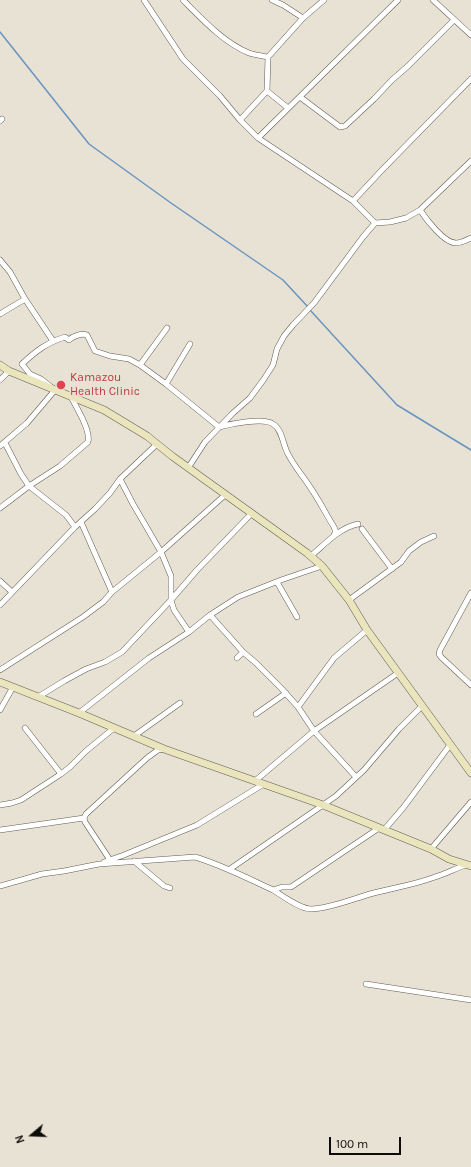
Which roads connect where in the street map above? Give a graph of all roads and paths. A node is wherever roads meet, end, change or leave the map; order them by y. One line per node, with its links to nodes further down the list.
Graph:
1 (144, 0): 15 (street)
2 (183, 0): 10 (street)
3 (272, 0): 7 (street)
4 (324, 0): 7 (street)
5 (398, 0): 13 (street)
6 (433, 0): 8 (street)
7 (303, 18): 10 (street)
8 (454, 20): 9 (street); 13 (street)
9 (471, 35)
10 (268, 57): 12 (street)
11 (471, 79): 18 (street)
12 (267, 91): 14 (street); 15 (street)
13 (300, 97): 14 (street)
14 (288, 108): 16 (street)
15 (240, 120): 16 (street)
16 (258, 138): 18 (street)
17 (471, 161): 19 (street)
18 (353, 201): 20 (street)
19 (420, 210): 20 (street); 21 (street)
20 (375, 223): 35 (street)
21 (471, 238)
22 (0, 261): 23 (street)
23 (25, 300): 24 (street); 26 (street)
24 (0, 314)
25 (167, 328): 28 (street)
26 (53, 341): 28 (street); 33 (street)
27 (190, 344): 32 (street)
28 (140, 364): 32 (street)
29 (0, 365): 30 (street)
30 (9, 370): 31 (street); 33 (street)
31 (0, 380)
32 (166, 384): 35 (street)
33 (55, 390): 34 (street); 37 (street)
34 (70, 395): 36 (street); 40 (street)
35 (219, 427): 38 (street); 48 (street)
36 (157, 444): 38 (street); 39 (street)
37 (2, 445): 40 (street)
38 (188, 468): 41 (street)
39 (120, 479): 44 (street); 50 (street)
40 (29, 486): 42 (street); 46 (street)
41 (225, 495): 43 (street); 50 (street)
42 (0, 508)
43 (252, 513): 51 (street); 59 (street)
44 (81, 522): 46 (street); 57 (street)
45 (358, 524): 48 (street)
46 (75, 527): 56 (street)
47 (362, 529): 53 (street)
48 (334, 535): 51 (street)
49 (434, 536): 53 (street)
50 (161, 552): 57 (street); 59 (street)
51 (311, 556): 52 (street)
52 (322, 566): 55 (street); 60 (street)
53 (392, 569): 60 (street)
54 (0, 580): 56 (street)
55 (276, 582): 62 (street); 63 (street)
56 (12, 592): 61 (street)
57 (112, 592): 68 (street)
58 (471, 593): 71 (street)
59 (171, 600): 65 (street); 74 (street)
60 (349, 600): 64 (street)
61 (0, 605)
62 (210, 614): 65 (street); 66 (street)
63 (297, 618)
64 (367, 630): 69 (street); 77 (street)
65 (189, 632): 79 (street)
66 (243, 652): 67 (street); 73 (street)
67 (237, 658)
68 (0, 670)
69 (398, 673): 76 (street); 83 (street)
70 (0, 682): 72 (street)
71 (471, 684)
72 (13, 687): 74 (street); 78 (street)
73 (286, 693): 77 (street); 80 (street)
74 (38, 697): 79 (street)
75 (180, 703): 84 (street)
76 (422, 706): 85 (street); 89 (street)
77 (298, 707): 83 (street)
78 (0, 710)
79 (79, 713): 82 (street)
80 (256, 714)
81 (25, 728): 88 (street)
82 (114, 728): 84 (street); 88 (street)
83 (314, 731): 89 (street); 90 (street)
84 (134, 736): 86 (street)
85 (450, 745): 87 (street); 96 (street)
86 (164, 749): 90 (street); 95 (street)
87 (471, 773)
88 (61, 774): 93 (street)
89 (356, 777): 94 (street)
90 (255, 781): 91 (street)
91 (262, 784): 94 (street); 99 (street)
92 (471, 802): 98 (street)
93 (0, 805)
94 (323, 805): 96 (street); 103 (street)
95 (84, 818): 97 (street); 99 (street)
96 (382, 829): 98 (street); 106 (street)
97 (0, 830)
98 (431, 849): 102 (street)
99 (110, 860): 101 (street)
100 (134, 861): 101 (street); 103 (street); 105 (street)
101 (99, 864): 104 (street)
102 (469, 865): 106 (street)
103 (230, 869): 106 (street)
104 (0, 886)
105 (170, 888)
106 (273, 890)
107 (366, 984): 108 (street)
108 (471, 1000)

